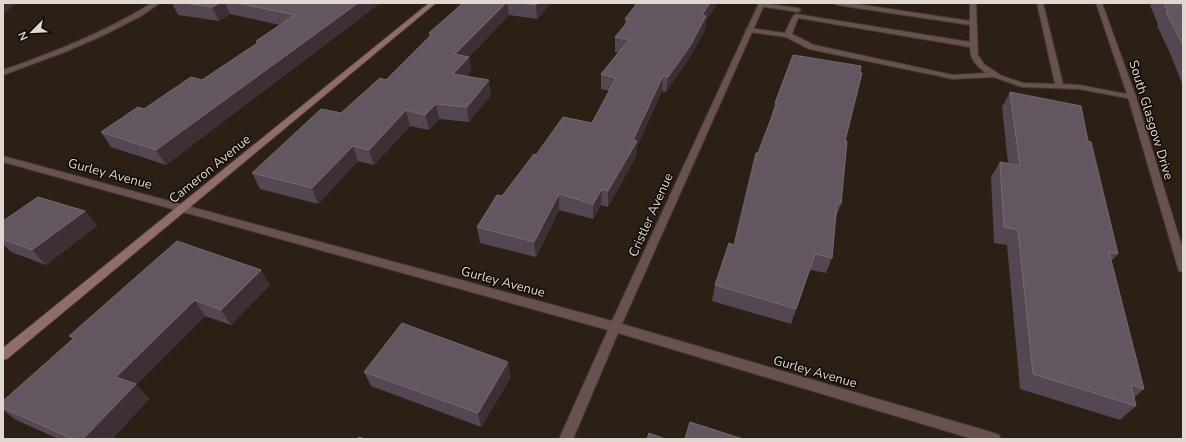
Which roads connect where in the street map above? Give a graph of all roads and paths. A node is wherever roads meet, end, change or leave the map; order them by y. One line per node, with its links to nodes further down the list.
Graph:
1 (157, 3): 14 (street)
2 (432, 3): 19 (street, Cameron Avenue)
3 (802, 3): 9 (street)
4 (837, 3): 10 (street)
5 (973, 3): 10 (street)
6 (1040, 3): 16 (street)
7 (1099, 3): 17 (street, South Glasgow Drive)
8 (761, 4): 9 (street); 11 (street, Cristler Avenue)
9 (797, 13): 12 (street); 13 (street)
10 (974, 24): 13 (street)
11 (749, 30): 12 (street); 21 (street, Cristler Avenue)
12 (788, 35): 15 (street)
13 (974, 45): 15 (street)
14 (3, 73)
15 (994, 74): 16 (street)
16 (1060, 87): 17 (street)
17 (1132, 97): 20 (street, South Glasgow Drive)
18 (3, 160): 19 (street, Gurley Avenue)
19 (182, 209): 21 (street, Gurley Avenue); 22 (street, Cameron Avenue)
20 (1183, 268)
21 (615, 327): 23 (street, Cristler Avenue); 24 (street, Gurley Avenue)
22 (3, 355)
23 (566, 439)
24 (994, 439)

